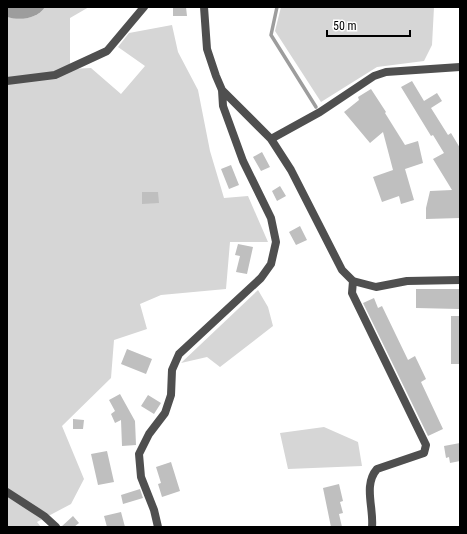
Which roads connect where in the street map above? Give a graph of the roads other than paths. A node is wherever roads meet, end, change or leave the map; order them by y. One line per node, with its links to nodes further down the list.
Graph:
1 (144, 7): 4 (street)
2 (204, 7): 5 (street)
3 (460, 67): 6 (street)
4 (7, 81)
5 (222, 90): 6 (street); 11 (street)
6 (271, 139): 8 (street)
7 (460, 280): 8 (street)
8 (353, 281): 12 (street)
9 (7, 492): 10 (street)
10 (56, 527)
11 (158, 527)
12 (372, 527)

